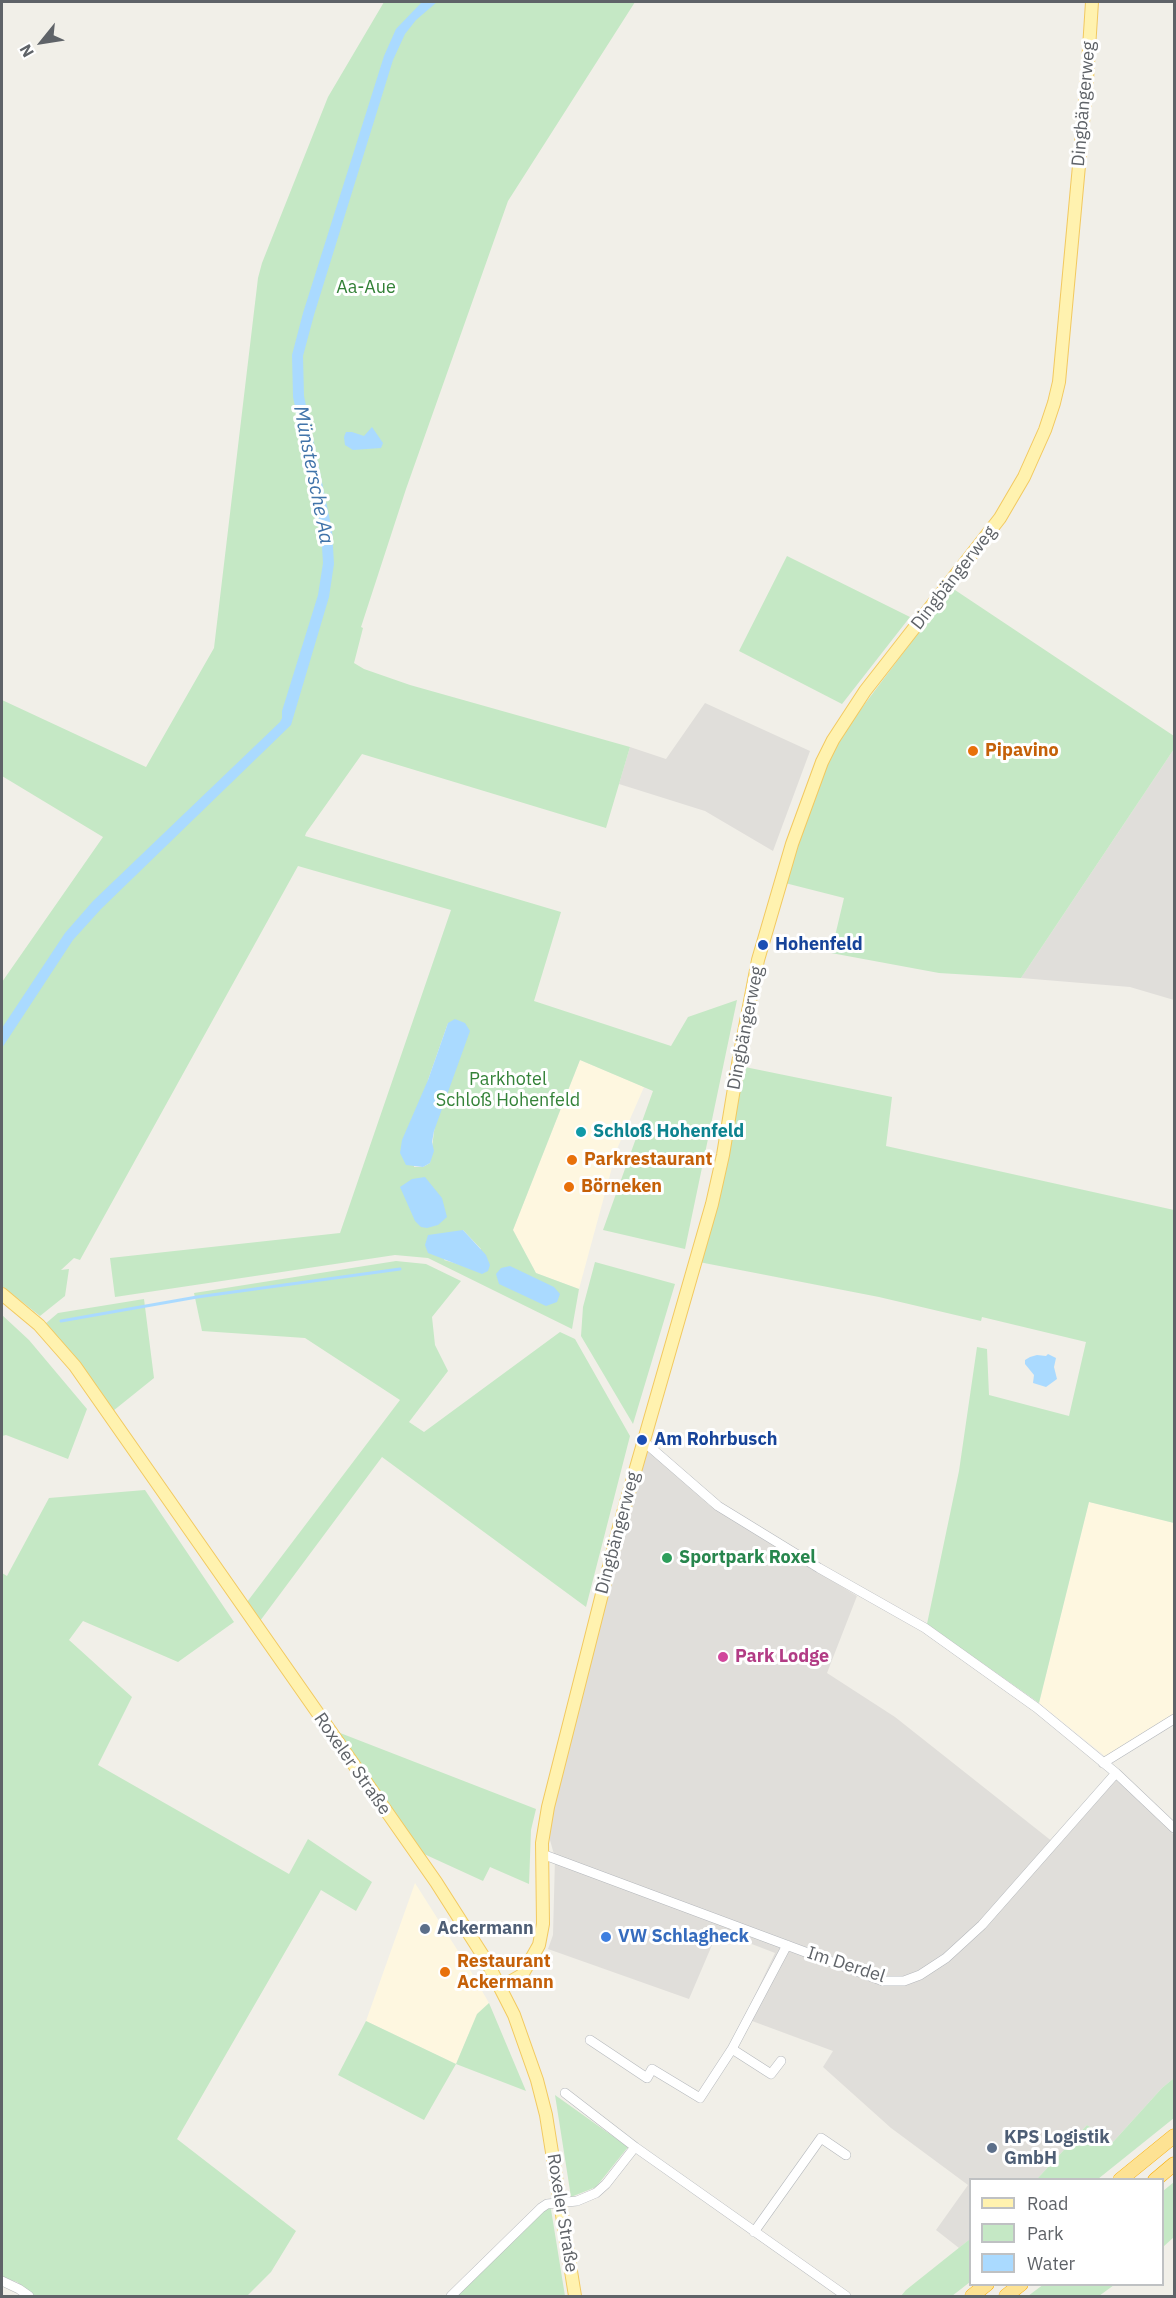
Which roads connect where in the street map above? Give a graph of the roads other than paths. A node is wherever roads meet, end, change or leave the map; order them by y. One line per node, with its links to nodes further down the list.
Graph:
1 (1092, 2): 3 (main road, Dingbängerweg)
2 (2, 1294): 10 (main road, Roxeler Straße)
3 (642, 1440): 5 (street); 8 (main road, Dingbängerweg)
4 (1174, 1719): 5 (street)
5 (1103, 1763): 6 (street)
6 (1116, 1773): 7 (street); 9 (street, Im Derdel)
7 (1174, 1828)
8 (542, 1854): 9 (street, Im Derdel); 10 (main road, Dingbängerweg)
9 (787, 1945): 12 (street)
10 (501, 1987): 21 (main road, Roxeler Straße)
11 (590, 2040): 12 (street)
12 (732, 2049): 13 (street)
13 (780, 2061)
14 (565, 2092): 16 (street)
15 (1174, 2136): 19 (highway)
16 (635, 2147): 21 (street); 22 (street)
17 (846, 2155): 22 (street)
18 (1174, 2164): 20 (highway)
19 (1122, 2178)
20 (1157, 2178)
21 (561, 2203): 27 (street); 28 (main road, Roxeler Straße)
22 (754, 2232): 29 (street)
23 (2, 2281): 26 (street)
24 (984, 2286): 30 (highway)
25 (1018, 2286): 31 (highway)
26 (29, 2296)
27 (451, 2296)
28 (575, 2296)
29 (846, 2296)
30 (972, 2296)
31 (1006, 2296)

